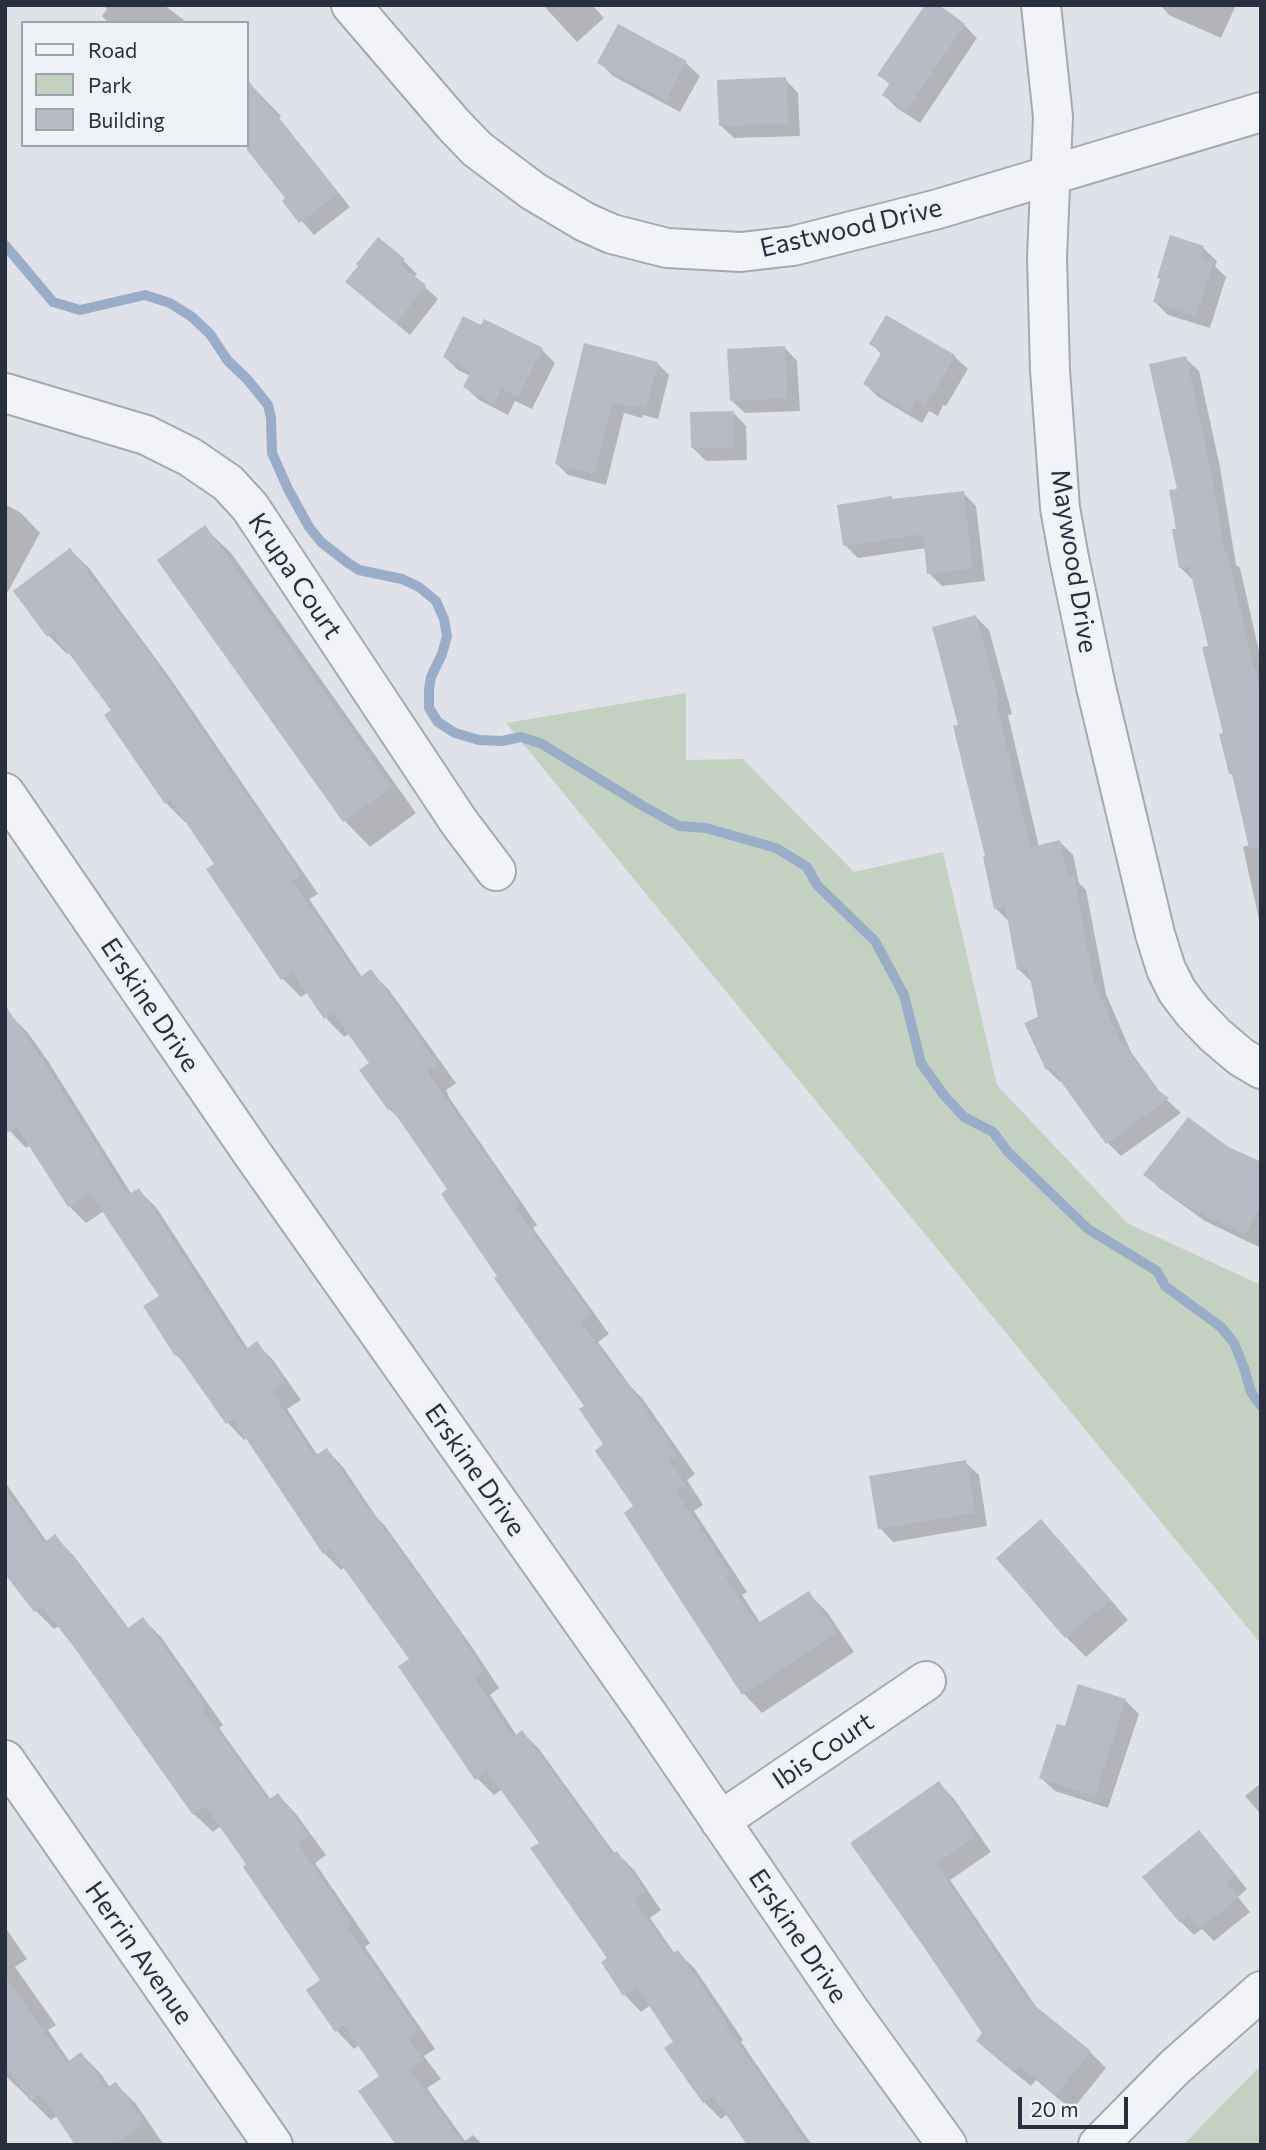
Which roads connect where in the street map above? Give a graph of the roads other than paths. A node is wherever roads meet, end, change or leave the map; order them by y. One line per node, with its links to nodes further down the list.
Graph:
1 (351, 5): 4 (street, Eastwood Drive)
2 (1041, 5): 4 (street, Maywood Drive)
3 (1261, 112): 4 (street, Eastwood Drive)
4 (1049, 176): 8 (street, Maywood Drive)
5 (5, 393): 7 (street, Krupa Court)
6 (5, 793): 11 (street, Erskine Drive)
7 (496, 870)
8 (1261, 1069)
9 (926, 1681): 11 (street, Ibis Court)
10 (6, 1762): 13 (street, Herrin Avenue)
11 (720, 1821): 14 (street, Erskine Drive)
12 (1261, 1991): 15 (street)
13 (273, 2145)
14 (947, 2145)
15 (1098, 2145)

